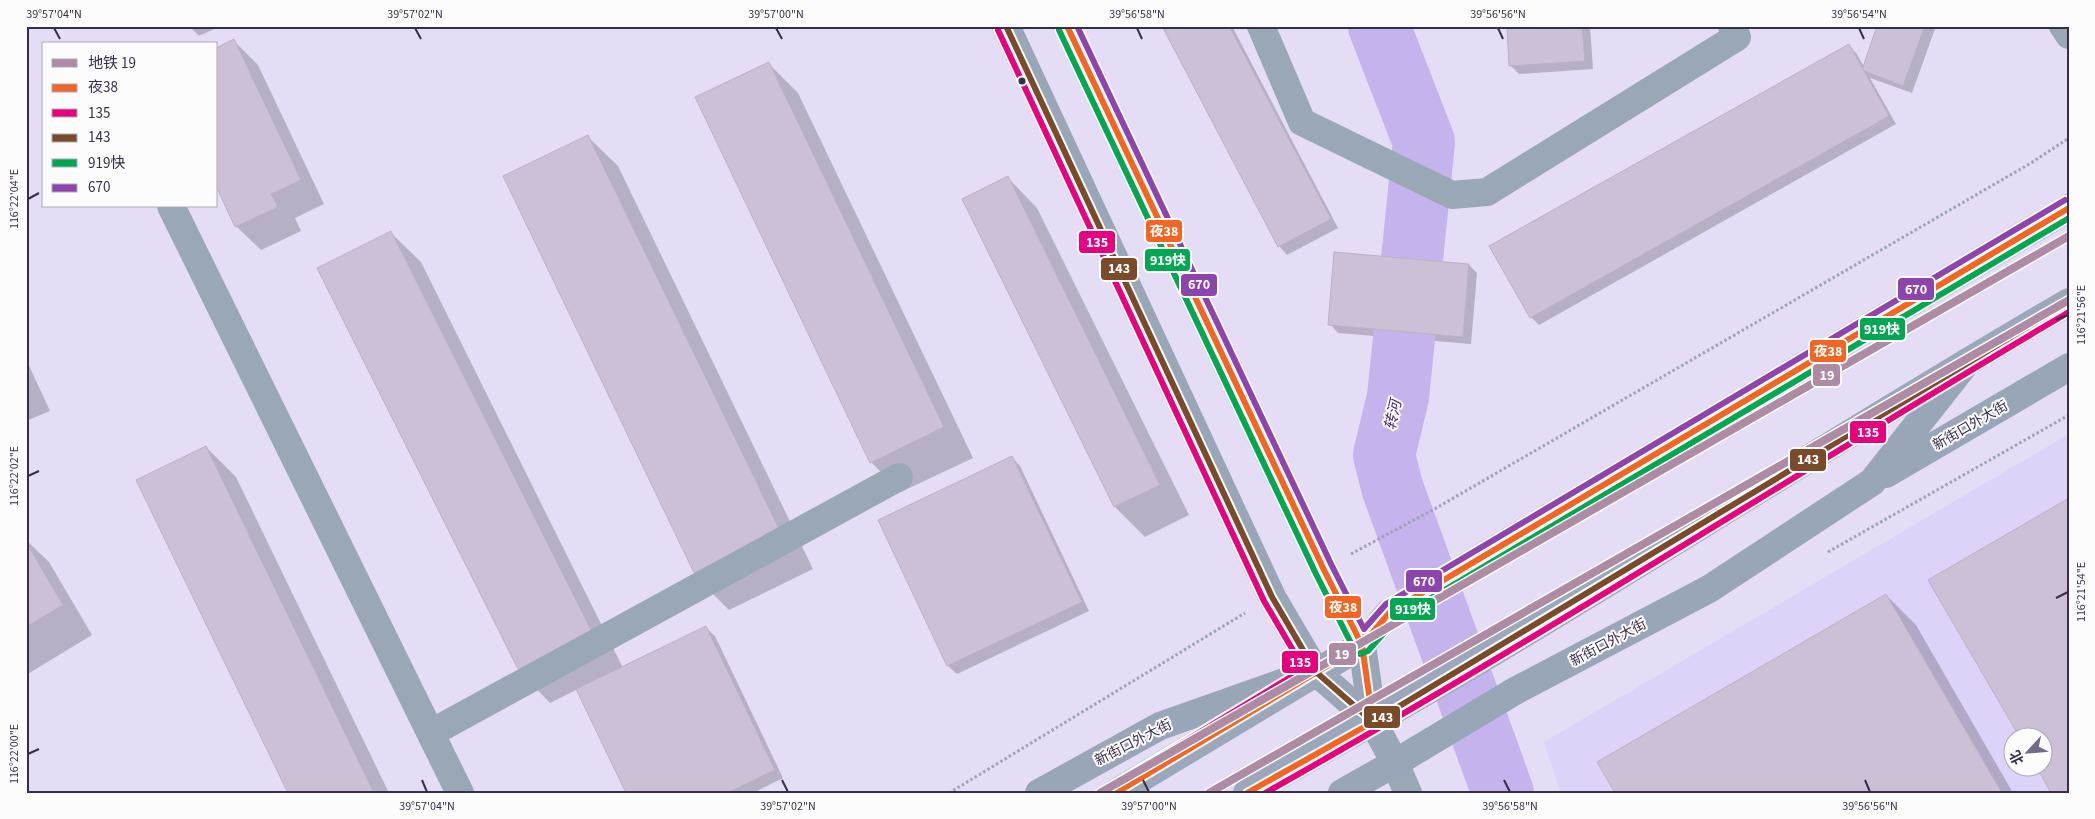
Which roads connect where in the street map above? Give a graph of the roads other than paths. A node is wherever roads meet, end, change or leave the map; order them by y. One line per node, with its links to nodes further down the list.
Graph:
1 (1006, 26): 15 (street)
2 (1067, 26): 14 (street)
3 (1261, 26): 4 (street)
4 (1732, 26)
5 (2063, 26): 6 (street)
6 (2069, 35)
7 (172, 208): 17 (street)
8 (2069, 208): 14 (main road, 新街口外大街)
9 (2069, 302): 10 (main road, 新街口外大街)
10 (1968, 361): 13 (street, 新街口外大街); 16 (main road, 新街口外大街)
11 (2069, 367): 13 (street, 新街口外大街)
12 (899, 477): 17 (street)
13 (1870, 483): 18 (street, 新街口外大街)
14 (1362, 645): 15 (main road, 新街口外大街); 16 (street)
15 (1316, 672): 16 (street); 20 (street, 新街口外大街); 21 (main road, 新街口外大街)
16 (1374, 722): 18 (street); 22 (main road, 新街口外大街)
17 (431, 733): 19 (street)
18 (1395, 763): 23 (street, 新街口外大街); 24 (street)
19 (460, 793)
20 (1039, 793)
21 (1116, 793)
22 (1247, 793)
23 (1342, 793)
24 (1408, 793)

